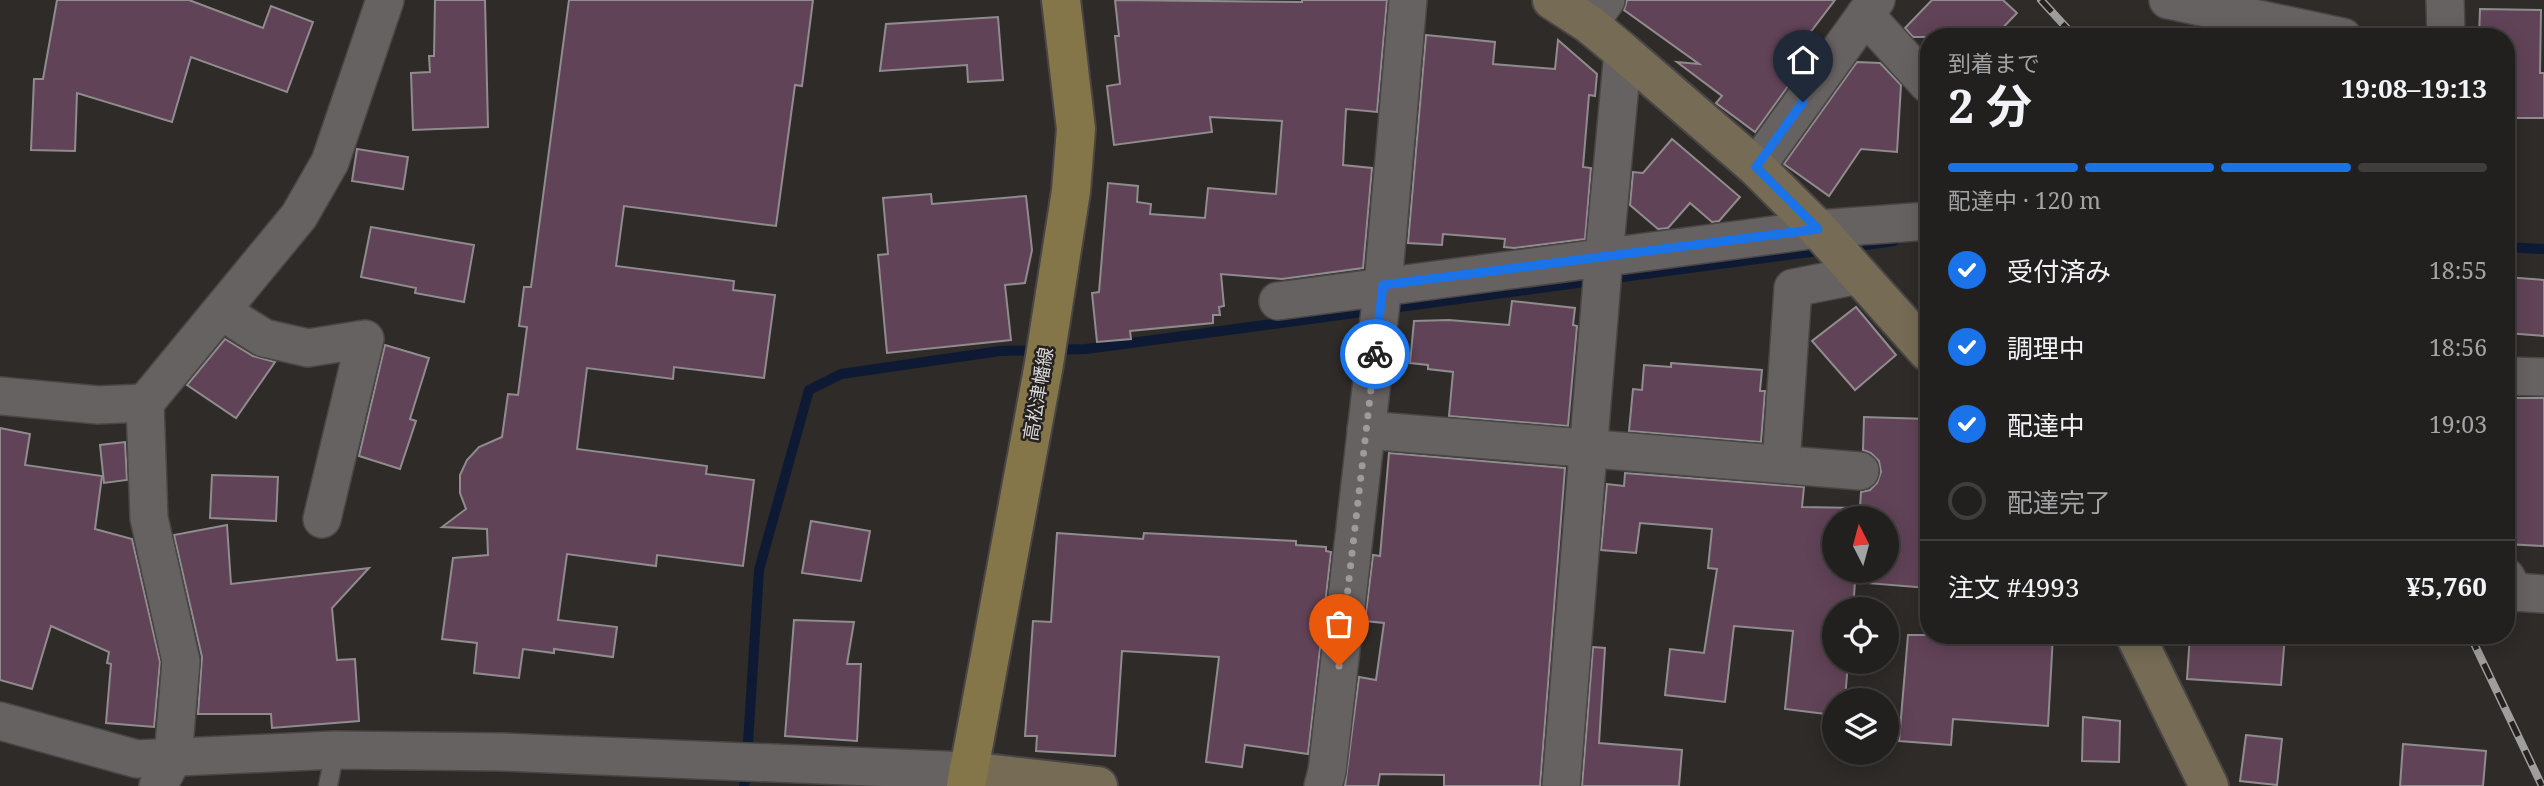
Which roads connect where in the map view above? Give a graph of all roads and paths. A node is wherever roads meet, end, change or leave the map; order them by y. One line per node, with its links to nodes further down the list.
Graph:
1 (385, 0): 19 (street)
2 (1061, 0): 37 (main road, 高松津幡線)
3 (1408, 0): 18 (street)
4 (1552, 0): 8 (street)
5 (2168, 0): 9 (street)
6 (2445, 0): 10 (street)
7 (1871, 8): 12 (street); 13 (street)
8 (1597, 12): 11 (street)
9 (2300, 28)
10 (2446, 28)
11 (1623, 52): 13 (street); 16 (street)
12 (1920, 73)
13 (1756, 167): 15 (street)
14 (1920, 224): 15 (street)
15 (1839, 252): 16 (street); 20 (street); 27 (street)
16 (1602, 272): 18 (street); 26 (street)
17 (1278, 301): 18 (street)
18 (1381, 302): 25 (street)
19 (221, 311): 24 (street); 29 (street)
20 (1920, 343)
21 (2515, 376): 22 (street)
22 (2544, 377)
23 (0, 396): 24 (street)
24 (145, 403): 35 (street)
25 (1366, 430): 26 (street); 40 (street)
26 (1588, 449): 27 (street); 41 (street)
27 (1781, 464): 28 (street)
28 (1860, 471)
29 (322, 519)
30 (2515, 592): 31 (street)
31 (2544, 594)
32 (2139, 644): 42 (street)
33 (0, 721): 35 (street)
34 (335, 750): 35 (street); 36 (street); 38 (lane)
35 (166, 772)
36 (856, 776): 37 (street)
37 (967, 778): 39 (street)
38 (328, 786)
39 (1098, 786)
40 (1323, 786)
41 (1561, 786)
42 (2209, 786)

